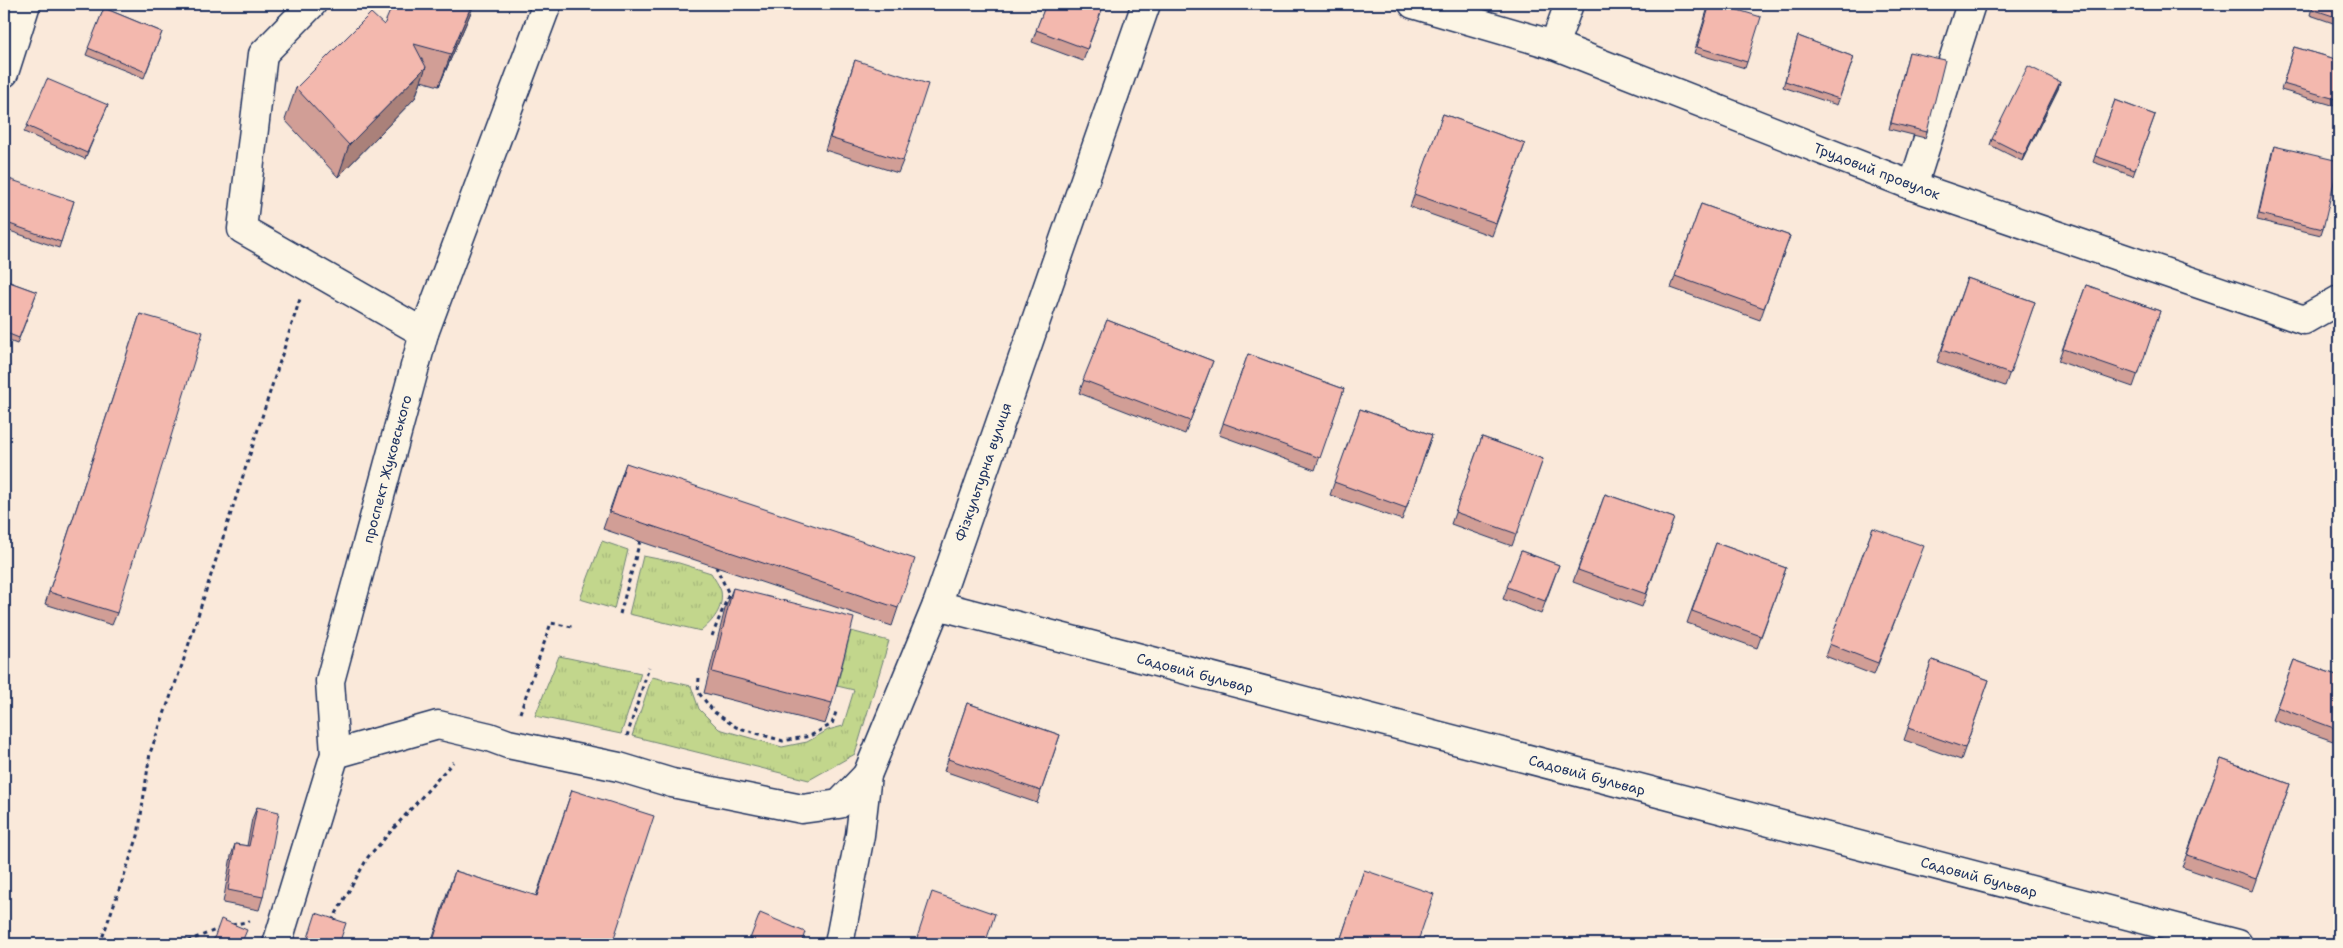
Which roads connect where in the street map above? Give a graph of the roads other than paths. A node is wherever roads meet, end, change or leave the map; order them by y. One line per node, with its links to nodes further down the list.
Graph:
1 (26, 4): 9 (street)
2 (312, 4): 12 (street)
3 (547, 4): 12 (street, проспект Жуковського)
4 (1146, 4): 13 (street, Фізкультурна вулиця)
5 (1412, 4): 8 (street, Трудовий провулок)
6 (1569, 4): 8 (street)
7 (1971, 4): 10 (street)
8 (1554, 45): 10 (street, Трудовий провулок)
9 (4, 73)
10 (1912, 186): 11 (street, Трудовий провулок)
11 (2339, 300)
12 (424, 332): 14 (street, проспект Жуковського)
13 (936, 605): 15 (street, Фізкультурна вулиця); 18 (street, Садовий бульвар)
14 (335, 754): 15 (street); 16 (street, проспект Жуковського)
15 (867, 775): 17 (street, Фізкультурна вулиця)
16 (277, 944)
17 (839, 944)
18 (2238, 944)

